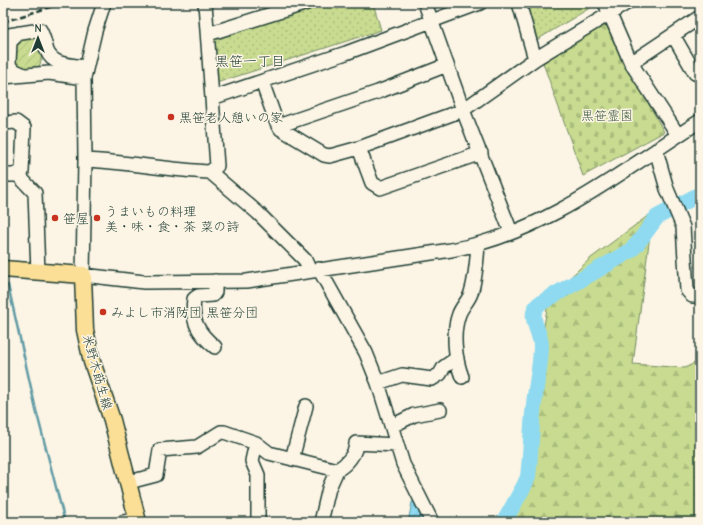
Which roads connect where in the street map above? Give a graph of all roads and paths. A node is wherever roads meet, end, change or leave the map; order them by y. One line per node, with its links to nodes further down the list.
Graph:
1 (104, 3): 17 (street)
2 (205, 3): 11 (street)
3 (307, 3): 11 (street)
4 (425, 3): 10 (street)
5 (480, 3): 10 (street)
6 (519, 3): 14 (street)
7 (627, 3): 8 (street)
8 (607, 9): 14 (street); 15 (street)
9 (700, 17): 12 (street)
10 (431, 23): 16 (street); 21 (street)
11 (208, 34): 22 (street)
12 (673, 35): 15 (street); 19 (street)
13 (8, 36): 17 (street); 18 (street)
14 (535, 59): 23 (street)
15 (631, 63): 27 (street)
16 (447, 65): 23 (street); 26 (street)
17 (85, 72): 18 (street); 31 (street)
18 (22, 74): 20 (street)
19 (700, 75)
20 (4, 76)
21 (262, 82): 22 (street); 26 (street)
22 (212, 98): 32 (street)
23 (463, 110): 28 (street); 30 (street)
24 (700, 121): 27 (street)
25 (3, 123): 33 (street)
26 (278, 126): 28 (street)
27 (678, 135): 29 (street)
28 (359, 148): 30 (street)
29 (656, 150): 35 (street); 42 (street)
30 (481, 153): 35 (street)
31 (85, 160): 32 (street); 40 (street)
32 (210, 172): 38 (street)
33 (18, 174): 34 (street); 39 (street)
34 (3, 175)
35 (511, 232): 36 (street)
36 (478, 244): 38 (street); 44 (street)
37 (3, 269): 39 (main road)
38 (315, 270): 41 (street); 46 (street)
39 (38, 272): 40 (main road)
40 (83, 275): 41 (street); 54 (main road, 米野木莇生線)
41 (215, 281): 43 (street)
42 (700, 296)
43 (215, 347)
44 (457, 358): 45 (street); 46 (street)
45 (462, 377)
46 (378, 383): 49 (street)
47 (306, 406): 52 (street)
48 (440, 410): 49 (street)
49 (392, 426): 51 (street)
50 (256, 443): 52 (street); 54 (street); 56 (street)
51 (397, 445): 53 (street); 58 (street)
52 (292, 459): 53 (street)
53 (336, 470): 57 (street)
54 (129, 482): 55 (main road, 米野木莇生線)
55 (133, 521)
56 (258, 522)
57 (321, 522)
58 (432, 522)

